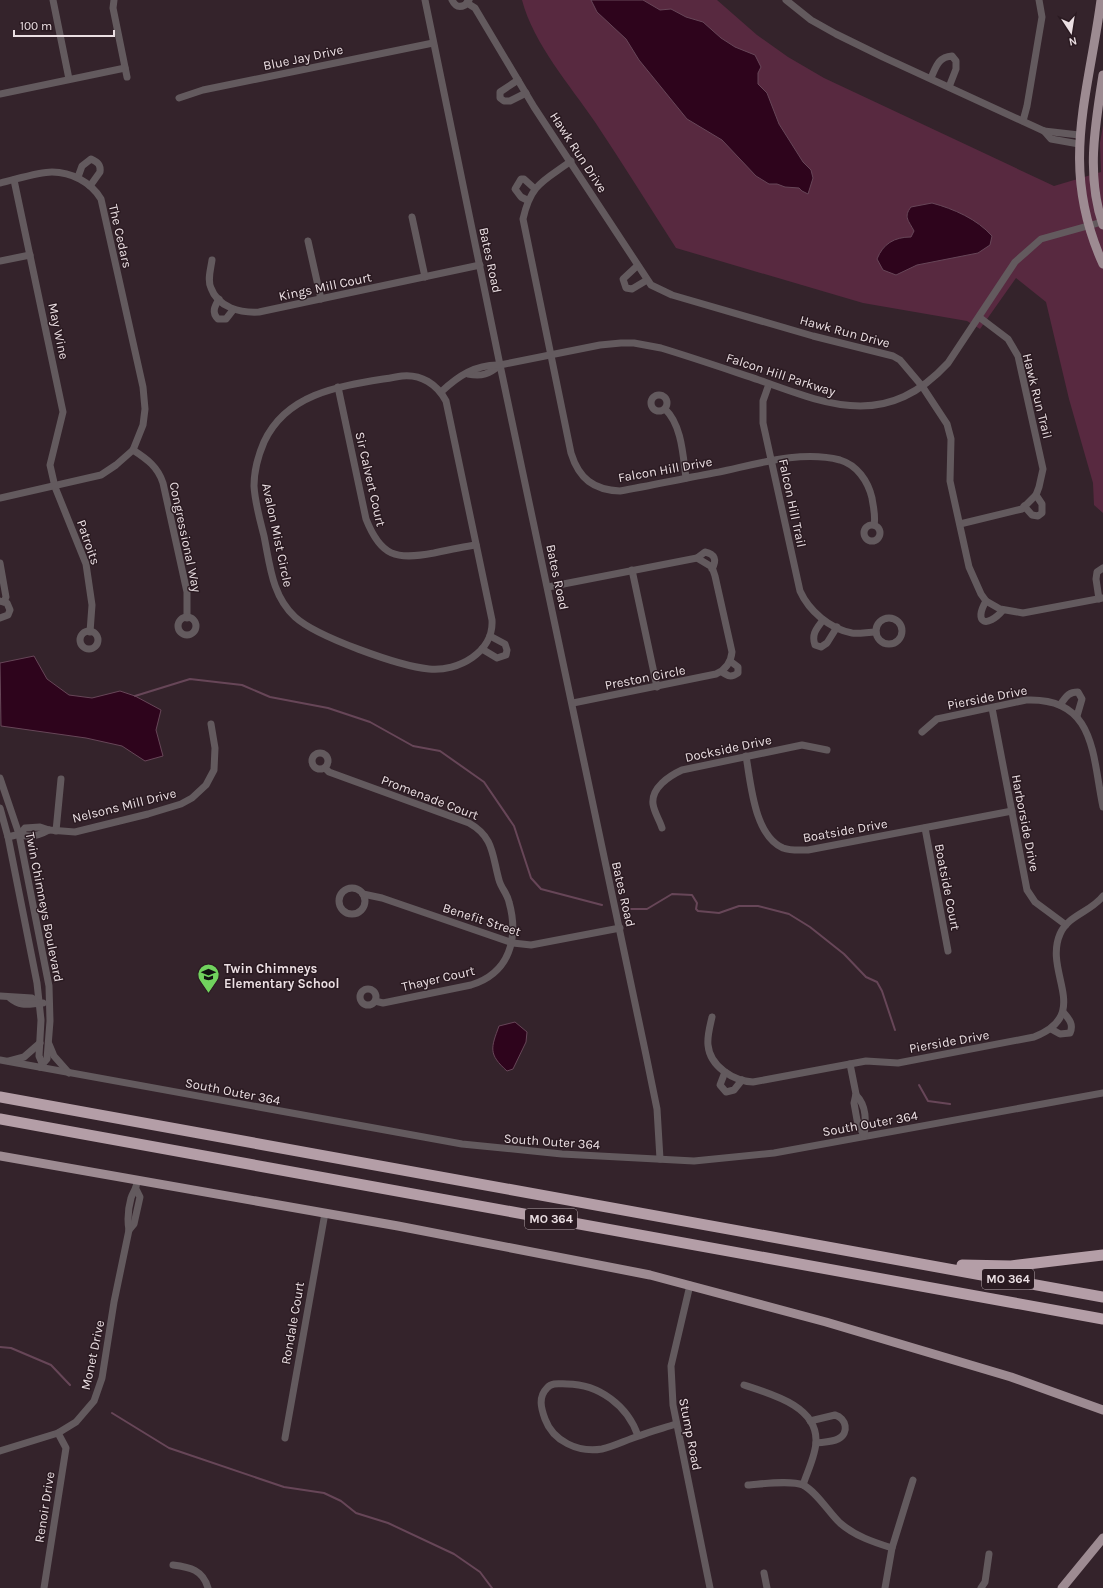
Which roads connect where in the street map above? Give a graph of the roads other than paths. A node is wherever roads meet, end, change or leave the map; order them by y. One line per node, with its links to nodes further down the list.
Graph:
1 (53, 0): 14 (street)
2 (114, 0): 10 (street)
3 (425, 0): 9 (street, Bates Road)
4 (452, 0): 8 (street, Hawk Run Drive)
5 (786, 0): 13 (street)
6 (1038, 0): 20 (street)
7 (1101, 0): 21 (main road)
8 (468, 2): 15 (street, Hawk Run Drive)
9 (433, 43): 19 (street, Blue Jay Drive); 37 (street, Bates Road)
10 (125, 68): 12 (street); 14 (street)
11 (1103, 75): 30 (main road)
12 (127, 77)
13 (931, 78): 16 (street); 16 (street)
14 (69, 79): 18 (street)
15 (518, 80): 17 (street, Hawk Run Drive); 17 (street)
16 (949, 87): 20 (street)
17 (526, 93): 22 (street, Hawk Run Drive)
18 (0, 94)
19 (178, 98)
20 (1023, 122): 21 (street)
21 (1079, 139): 31 (main road)
22 (571, 161): 27 (street, Falcon Hill Drive); 38 (street, Hawk Run Drive)
23 (78, 177): 24 (street, The Cedars); 26 (street, The Cedars); 26 (street)
24 (14, 180): 25 (street, The Cedars); 33 (street, May Wine)
25 (0, 183)
26 (90, 186): 52 (street, The Cedars)
27 (534, 188): 28 (street, Falcon Hill Drive); 28 (street)
28 (527, 200): 45 (street, Falcon Hill Drive)
29 (412, 217): 39 (street)
30 (1102, 224): 31 (street, Falcon Hill Parkway)
31 (1088, 226): 36 (main road); 44 (street, Falcon Hill Parkway)
32 (308, 241): 42 (street)
33 (30, 255): 35 (street); 55 (street, May Wine)
34 (212, 260): 41 (street)
35 (0, 261)
36 (1103, 264)
37 (480, 265): 39 (street, Kings Mill Court); 46 (street, Bates Road)
38 (637, 266): 40 (street, Hawk Run Drive); 40 (street)
39 (425, 277): 42 (street, Kings Mill Court)
40 (647, 280): 48 (street, Hawk Run Drive)
41 (220, 299): 43 (street); 43 (street)
42 (321, 299): 43 (street, Kings Mill Court)
43 (233, 310)
44 (979, 317): 48 (street, Falcon Hill Parkway); 56 (street, Hawk Run Trail)
45 (552, 356): 46 (street, Falcon Hill Parkway); 47 (street, Falcon Hill Parkway); 54 (street, Falcon Hill Drive)
46 (500, 365): 50 (street, Falcon Hill Parkway); 65 (street, Bates Road)
47 (769, 384): 48 (street, Falcon Hill Parkway); 53 (street, Falcon Hill Trail)
48 (922, 386): 59 (street, Hawk Run Drive)
49 (338, 388): 50 (street, Avalon Mist Circle); 61 (street, Sir Calvert Court); 77 (street, Avalon Mist Circle)
50 (441, 392): 61 (street, Avalon Mist Circle)
51 (665, 409): 54 (street)
52 (133, 450): 55 (street); 71 (street, Congressional Way)
53 (772, 461): 54 (street, Falcon Hill Drive); 60 (street, Falcon Hill Drive); 72 (street, Falcon Hill Trail)
54 (686, 478)
55 (55, 487): 57 (street); 74 (street, Patroits)
56 (1036, 495): 58 (street); 58 (street)
57 (0, 498)
58 (1024, 506): 59 (street)
59 (960, 524): 68 (street, Hawk Run Drive)
60 (874, 525)
61 (476, 545): 76 (street, Avalon Mist Circle)
62 (0, 563): 67 (street)
63 (1103, 568): 66 (street)
64 (632, 570): 65 (street, Preston Circle); 78 (street, Preston Circle); 80 (street)
65 (548, 587): 81 (street, Bates Road)
66 (1101, 598): 69 (street)
67 (2, 601): 70 (street)
68 (986, 601): 69 (street); 69 (street)
69 (1003, 610)
70 (0, 618)
71 (187, 618)
72 (823, 620): 73 (street, Falcon Hill Trail); 73 (street)
73 (837, 626): 75 (street, Falcon Hill Trail)
74 (90, 632)
75 (876, 632)
76 (490, 636): 77 (street, Avalon Mist Circle); 77 (street)
77 (482, 649)
78 (730, 661): 79 (street); 79 (street, Preston Circle)
79 (722, 672): 80 (street, Preston Circle)
80 (657, 687): 81 (street, Preston Circle)
81 (573, 704): 103 (street, Bates Road)
82 (1060, 705): 83 (street, Pierside Drive); 84 (street, Pierside Drive); 84 (street)
83 (992, 708): 86 (street, Pierside Drive); 94 (street, Harborside Drive)
84 (1077, 716): 92 (street, Pierside Drive)
85 (211, 724): 97 (street, Nelsons Mill Drive)
86 (922, 732)
87 (827, 750): 88 (street, Dockside Drive)
88 (746, 756): 95 (street, Dockside Drive); 96 (street, Boatside Drive)
89 (325, 768): 104 (street, Promenade Court)
90 (0, 778): 98 (street, Twin Chimneys Boulevard)
91 (61, 779): 97 (street)
92 (1103, 807)
93 (0, 808): 99 (street, Twin Chimneys Boulevard)
94 (1012, 811): 96 (street, Boatside Drive); 102 (street, Harborside Drive)
95 (662, 828)
96 (925, 828): 105 (street, Boatside Court)
97 (53, 830): 98 (street, Nelsons Mill Drive)
98 (20, 834): 99 (street, Nelsons Mill Drive); 109 (street, Twin Chimneys Boulevard)
99 (8, 837): 108 (street, Twin Chimneys Boulevard)
100 (363, 894): 104 (street, Benefit Street)
101 (1102, 899): 102 (street)
102 (1066, 925): 110 (street)
103 (620, 928): 104 (street, Benefit Street); 127 (street, Bates Road)
104 (513, 943): 107 (street, Thayer Court)
105 (948, 951)
106 (0, 996): 108 (street)
107 (375, 1001)
108 (40, 1003): 109 (street); 113 (street, Twin Chimneys Boulevard)
109 (49, 1003): 114 (street, Twin Chimneys Boulevard)
110 (1063, 1012): 112 (street, Pierside Drive); 112 (street)
111 (712, 1017): 119 (street, Pierside Drive)
112 (1051, 1029): 117 (street, Pierside Drive)
113 (40, 1043): 116 (street); 118 (street, Twin Chimneys Boulevard)
114 (48, 1043): 118 (street, Twin Chimneys Boulevard); 120 (street)
115 (0, 1060): 116 (street, South Outer 364)
116 (8, 1062): 118 (street, South Outer 364)
117 (850, 1064): 121 (street, Pierside Drive); 125 (street)
118 (41, 1065): 120 (street, South Outer 364)
119 (725, 1072): 121 (street, Pierside Drive); 121 (street)
120 (69, 1073): 127 (street, South Outer 364)
121 (742, 1080)
122 (1103, 1093): 125 (street, South Outer 364)
123 (0, 1097): 131 (highway, MO 364)
124 (0, 1119): 134 (highway, MO 364)
125 (864, 1136): 127 (street, South Outer 364)
126 (0, 1156): 128 (main road)
127 (660, 1160)
128 (137, 1185): 129 (main road); 139 (street, Monet Drive)
129 (325, 1213): 132 (main road); 141 (street, Rondale Court)
130 (1103, 1255): 131 (highway)
131 (914, 1263): 133 (highway, MO 364)
132 (690, 1285): 136 (main road); 138 (street, Stump Road)
133 (1103, 1297)
134 (1103, 1319)
135 (744, 1385): 137 (street)
136 (1103, 1410)
137 (810, 1421): 142 (street); 142 (street)
138 (676, 1424): 140 (street); 154 (street, Stump Road)
139 (58, 1432): 143 (street, Monet Drive); 152 (street, Renoir Drive)
140 (638, 1436): 140 (street)
141 (285, 1438)
142 (816, 1443): 146 (street)
143 (0, 1451)
144 (913, 1480): 148 (street)
145 (748, 1485): 146 (street)
146 (803, 1485): 148 (street)
147 (1103, 1538): 158 (main road)
148 (892, 1548): 156 (street)
149 (989, 1554): 157 (street)
150 (173, 1565): 153 (street)
151 (764, 1573): 155 (street)
152 (44, 1588)
153 (208, 1588)
154 (710, 1588)
155 (767, 1588)
156 (885, 1588)
157 (981, 1588)
158 (1062, 1588)

